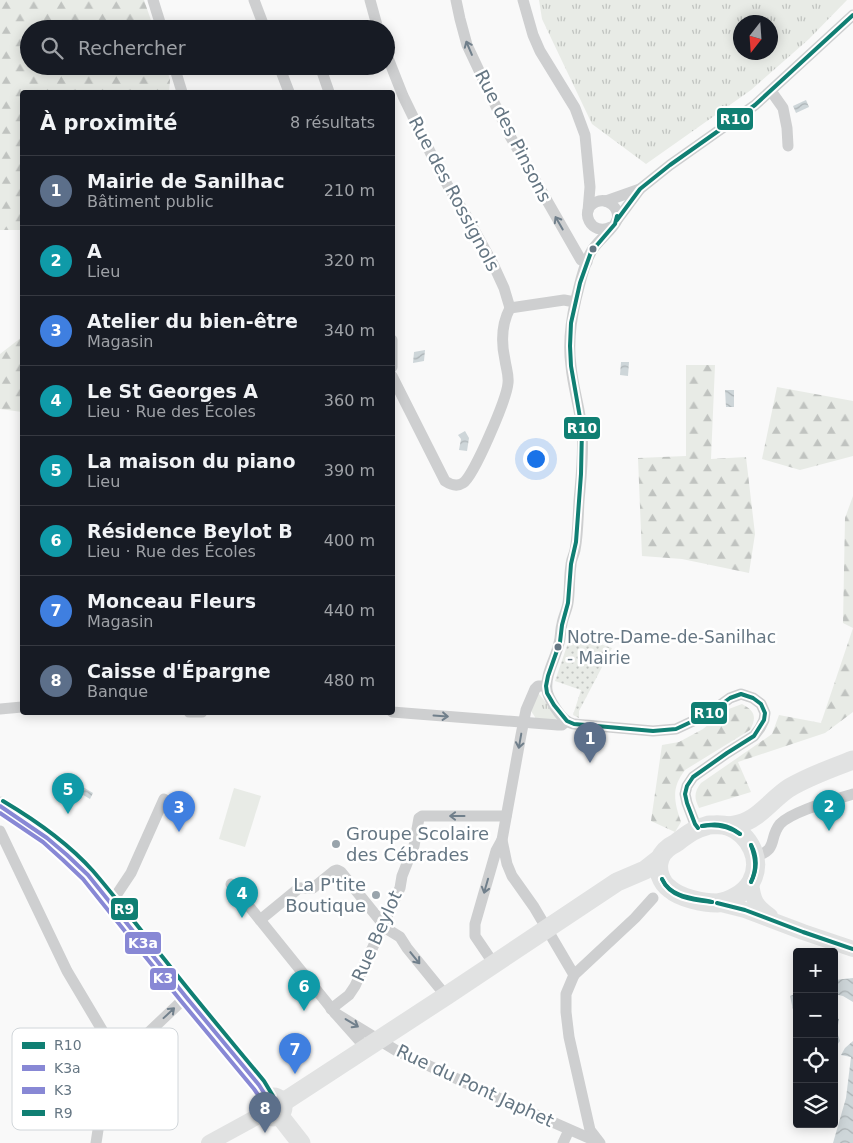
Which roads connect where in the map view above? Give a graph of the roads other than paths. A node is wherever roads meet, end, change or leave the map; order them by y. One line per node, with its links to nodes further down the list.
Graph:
1 (153, 0): 7 (street)
2 (254, 0): 8 (street)
3 (370, 0): 9 (street)
4 (456, 0): 25 (street, Rue des Pinsons, one-way to 4)
5 (523, 0): 19 (street)
6 (853, 14): 17 (street)
7 (159, 20)
8 (262, 20)
9 (376, 20)
10 (177, 75): 14 (street)
11 (283, 75): 15 (street)
12 (323, 75): 16 (street)
13 (394, 75): 27 (street, Rue des Rossignols)
14 (181, 90)
15 (289, 90)
16 (328, 90)
17 (771, 91): 18 (street); 20 (street)
18 (788, 146)
19 (590, 187): 21 (street); 22 (street)
20 (640, 188): 21 (street); 24 (street)
21 (604, 201): 22 (street); 24 (street)
22 (588, 211): 23 (street)
23 (590, 224): 24 (street); 25 (street)
24 (614, 224): 25 (street)
25 (589, 257): 26 (street)
26 (575, 302): 27 (street); 29 (street)
27 (510, 308): 28 (street)
28 (395, 382)
29 (546, 686): 33 (street); 34 (street)
30 (20, 707): 31 (street)
31 (0, 709)
32 (395, 712): 33 (street, one-way to 33)
33 (523, 722): 34 (street); 40 (street, one-way to 40)
34 (567, 722): 42 (street)
35 (853, 760): 36 (main road)
36 (788, 789): 41 (main road); 45 (main road)
37 (853, 794): 45 (street)
38 (164, 799): 51 (street)
39 (0, 806): 51 (main road)
40 (506, 816): 44 (street); 55 (street, Rue Beylot, one-way to 55)
41 (727, 826): 42 (main road); 45 (main road)
42 (698, 828): 46 (main road)
43 (0, 831): 63 (street)
44 (502, 840): 56 (street); 58 (street, one-way to 58)
45 (753, 850): 48 (main road)
46 (659, 860): 47 (main road); 50 (main road)
47 (617, 882): 50 (main road); 56 (main road)
48 (751, 883): 52 (main road); 54 (main road)
49 (231, 884): 53 (street)
50 (659, 891): 52 (main road); 59 (street)
51 (111, 903): 61 (main road)
52 (717, 903): 54 (main road)
53 (260, 920): 55 (street); 62 (street)
54 (780, 923): 57 (main road)
55 (382, 924): 60 (street, one-way to 60); 62 (street, Rue Beylot)
56 (546, 928): 58 (main road); 59 (street)
57 (850, 948)
58 (494, 964): 60 (main road)
59 (574, 975): 73 (street)
60 (446, 996): 65 (main road)
61 (186, 997): 64 (street, one-way to 61); 66 (main road)
62 (333, 1011): 65 (street)
63 (101, 1028)
64 (153, 1028)
65 (372, 1044): 66 (main road); 68 (street, Rue du Pont Japhet)
66 (273, 1107): 70 (main road); 71 (main road)
67 (98, 1130): 69 (street)
68 (569, 1130): 72 (street); 73 (street, Rue du Pont Japhet)
69 (96, 1143)
70 (209, 1143)
71 (301, 1143)
72 (563, 1143)
73 (600, 1143)

